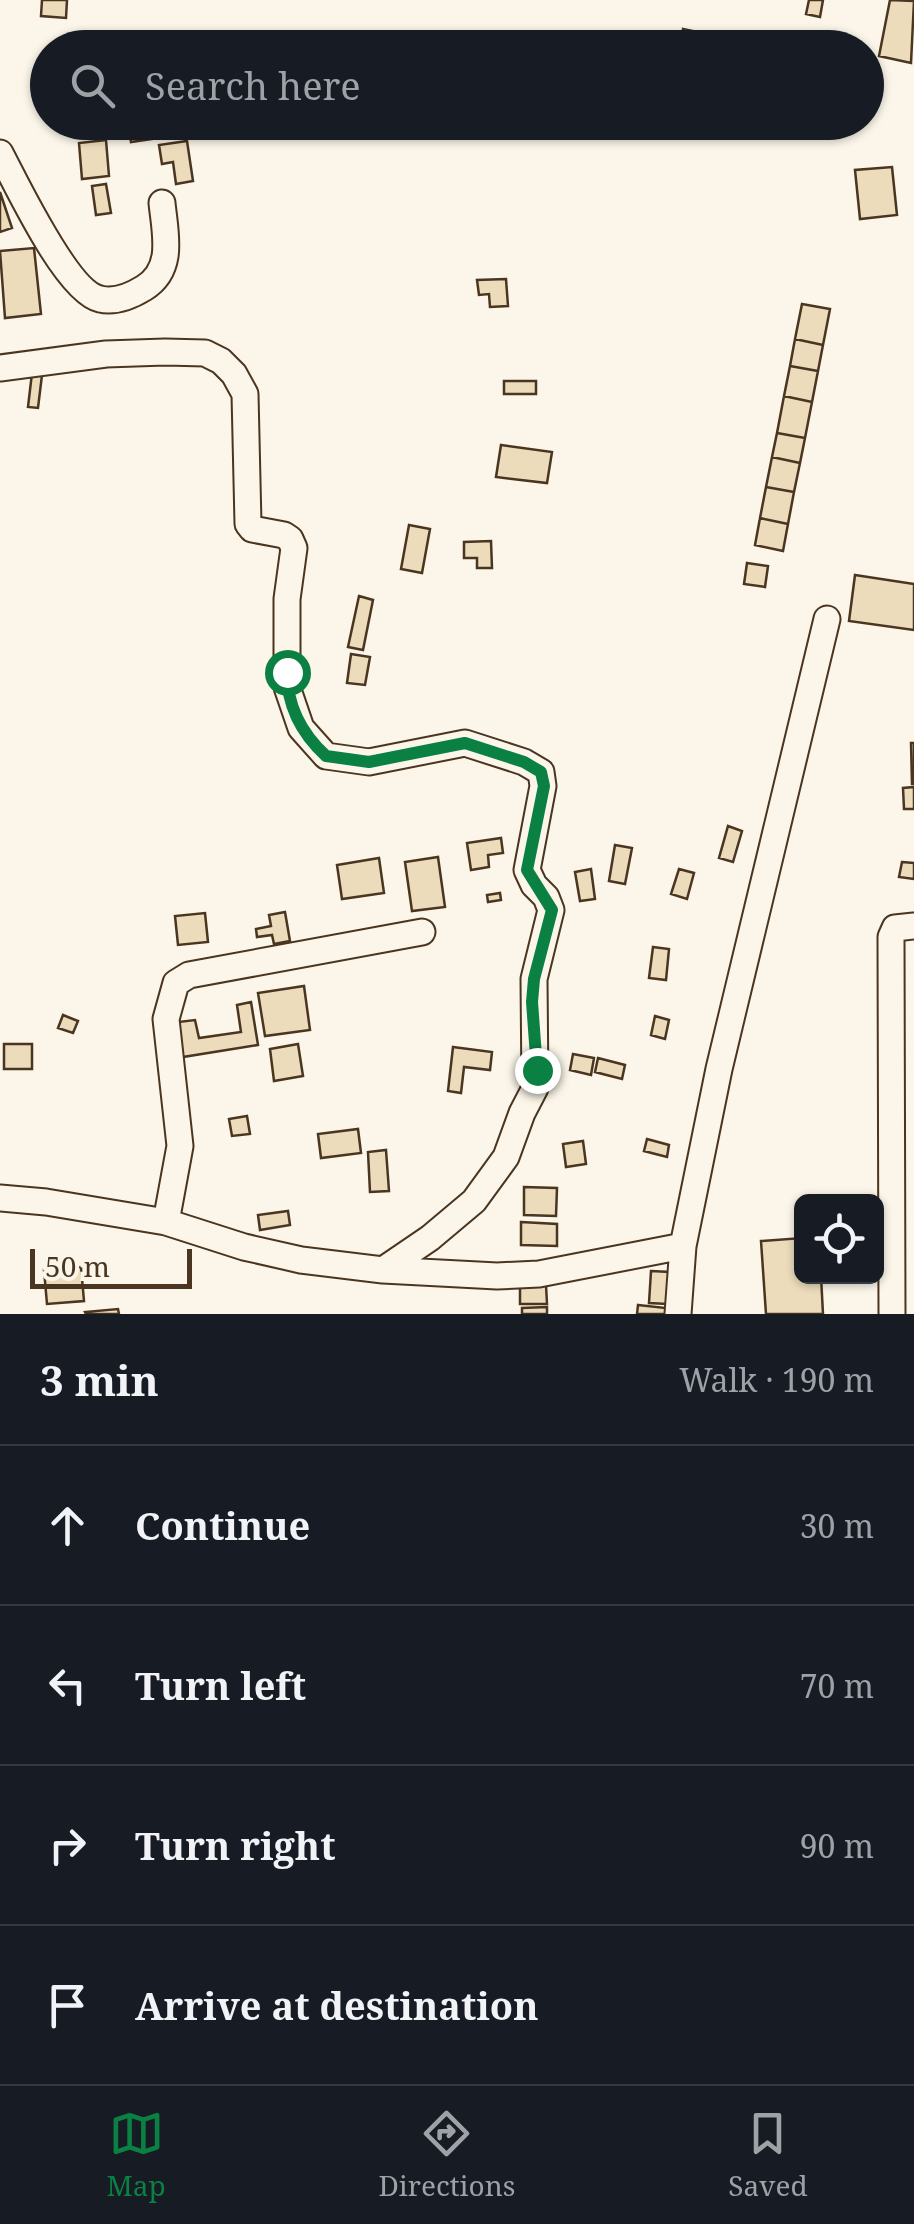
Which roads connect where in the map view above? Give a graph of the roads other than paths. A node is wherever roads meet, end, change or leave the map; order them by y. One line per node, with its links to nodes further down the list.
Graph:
1 (0, 154): 2 (street)
2 (162, 203)
3 (0, 368): 10 (street)
4 (826, 619): 9 (street)
5 (914, 926): 12 (street)
6 (422, 932): 8 (street)
7 (0, 1198): 8 (street)
8 (166, 1222): 10 (street)
9 (683, 1246): 10 (street); 11 (street)
10 (384, 1270)
11 (678, 1314)
12 (892, 1314)

